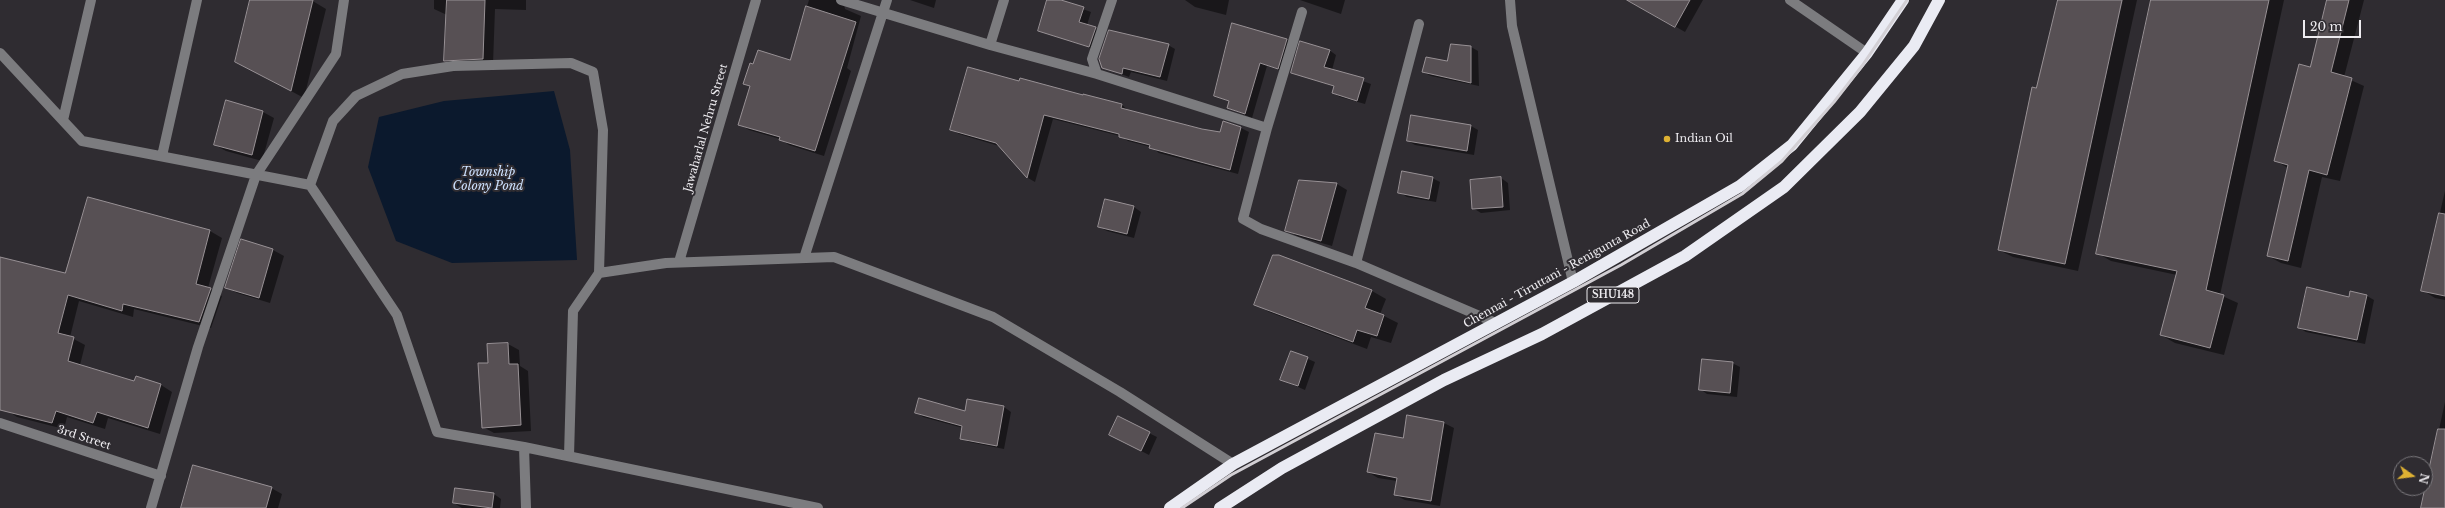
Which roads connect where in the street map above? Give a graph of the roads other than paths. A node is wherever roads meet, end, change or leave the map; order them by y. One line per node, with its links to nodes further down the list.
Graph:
1 (91, 0): 20 (street)
2 (197, 0): 22 (street)
3 (344, 0): 23 (street)
4 (756, 0): 26 (street, Jawaharlal Nehru Street)
5 (841, 0): 14 (street)
6 (888, 0): 14 (street)
7 (1004, 0): 16 (street)
8 (1112, 0): 19 (street)
9 (1510, 0): 29 (street)
10 (1790, 0): 18 (street)
11 (1903, 0): 18 (highway, Chennai - Tiruttani - Renigunta Road / SHU148)
12 (1939, 0): 41 (highway, SHU148)
13 (1302, 12): 21 (street)
14 (884, 14): 16 (street); 25 (street)
15 (1419, 24): 27 (street)
16 (990, 46): 19 (street)
17 (0, 53): 20 (street)
18 (1866, 53): 29 (highway, Chennai - Tiruttani - Renigunta Road / SHU148)
19 (1097, 74): 21 (street)
20 (62, 120): 22 (street)
21 (1267, 128): 27 (street)
22 (162, 156): 23 (street)
23 (256, 175): 24 (street); 35 (street)
24 (310, 185): 28 (street); 32 (street)
25 (804, 258): 26 (street); 34 (street)
26 (679, 262): 28 (street)
27 (1356, 263): 30 (street)
28 (599, 273): 33 (street)
29 (1574, 282): 30 (highway, Chennai - Tiruttani - Renigunta Road / SHU148)
30 (1496, 323): 34 (highway, Chennai - Tiruttani - Renigunta Road / SHU148)
31 (0, 423): 35 (street, 3rd Street)
32 (524, 447): 33 (street); 38 (street)
33 (569, 456): 36 (street)
34 (1233, 464): 40 (highway, Chennai - Tiruttani - Renigunta Road / SHU148)
35 (161, 476): 37 (street)
36 (781, 504): 39 (street)
37 (151, 508)
38 (526, 508)
39 (818, 508)
40 (1170, 508)
41 (1220, 508)

